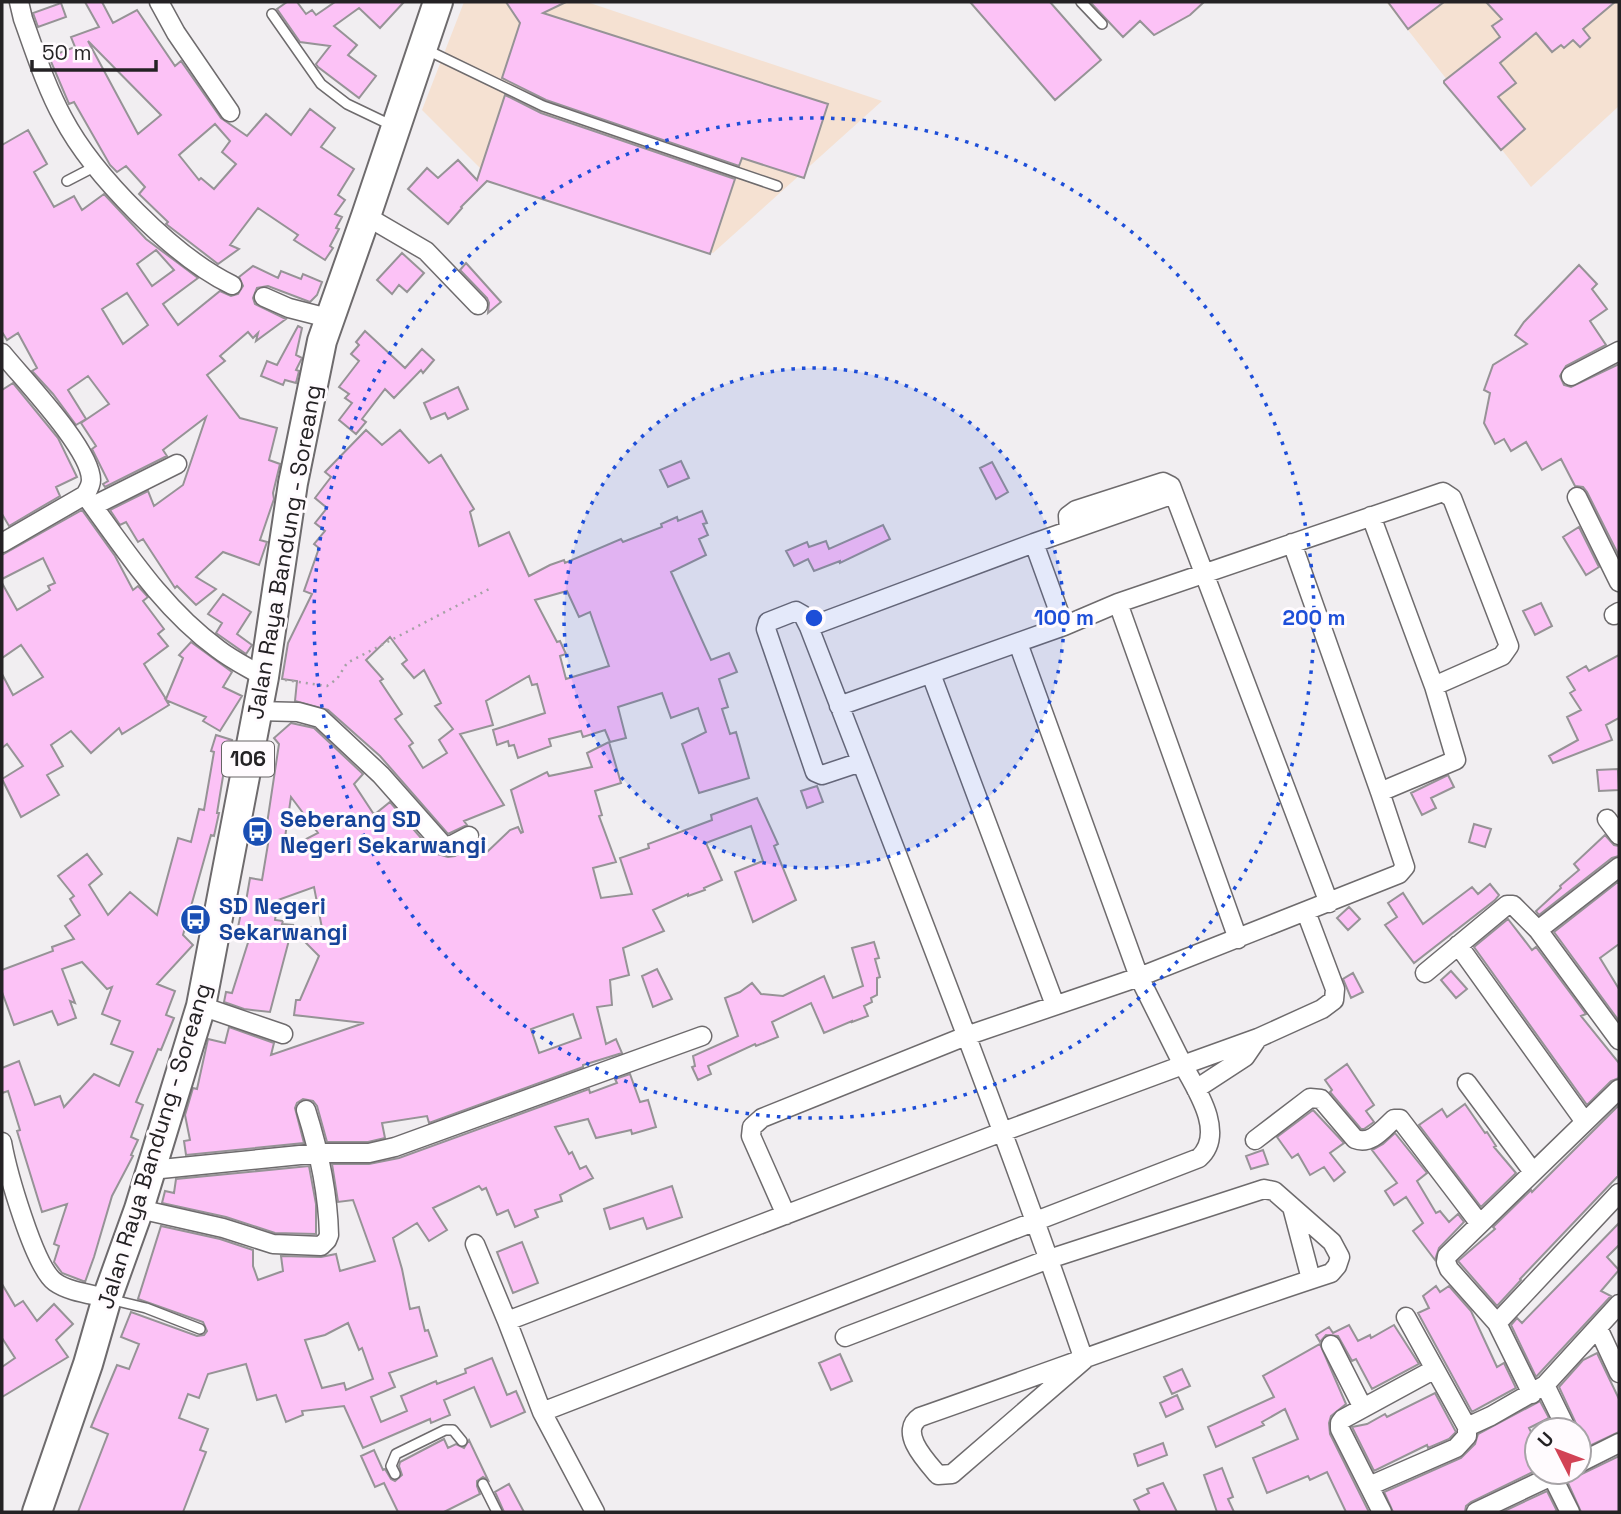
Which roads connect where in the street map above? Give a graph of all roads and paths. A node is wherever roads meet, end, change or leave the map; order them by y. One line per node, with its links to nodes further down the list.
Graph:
1 (159, 2): 8 (street)
2 (438, 2): 7 (main road, Jalan Raya Bandung - Soreang / 106)
3 (1081, 2): 6 (lane)
4 (20, 10): 10 (street)
5 (272, 14): 9 (lane)
6 (1102, 24)
7 (423, 47): 9 (main road, Jalan Raya Bandung - Soreang / 106); 12 (lane)
8 (230, 112)
9 (397, 127): 13 (main road, Jalan Raya Bandung - Soreang / 106)
10 (94, 167): 11 (lane); 14 (street)
11 (67, 181)
12 (777, 186)
13 (366, 216): 16 (street); 17 (main road, Jalan Raya Bandung - Soreang / 106)
14 (232, 285)
15 (264, 297): 17 (street)
16 (478, 305)
17 (328, 318): 36 (main road, Jalan Raya Bandung - Soreang / 106)
18 (1619, 351): 20 (street)
19 (2, 353): 23 (street)
20 (1571, 376)
21 (177, 464): 23 (street)
22 (1577, 497): 29 (street)
23 (89, 501): 25 (street); 36 (street)
24 (1371, 516): 27 (street); 37 (street); 37 (street)
25 (2, 543)
26 (1034, 543): 28 (street); 32 (street); 33 (street)
27 (1292, 543): 28 (street); 41 (street)
28 (1206, 573): 31 (street); 46 (street)
29 (1619, 582)
30 (491, 588): 36 (path)
31 (1118, 603): 32 (street); 49 (street)
32 (1064, 625): 34 (street)
33 (809, 627): 38 (street); 40 (street)
34 (1018, 643): 35 (street); 52 (street)
35 (931, 674): 38 (street); 53 (street)
36 (264, 677): 39 (main road, Jalan Raya Bandung - Soreang / 106)
37 (1434, 685): 41 (street)
38 (839, 706): 40 (street)
39 (257, 711): 44 (street); 54 (main road, Jalan Raya Bandung - Soreang / 106)
40 (861, 762): 57 (street)
41 (1380, 792): 46 (street)
42 (1607, 819): 43 (street)
43 (1619, 835)
44 (469, 836)
45 (1619, 867): 48 (street)
46 (1329, 903): 47 (street)
47 (1306, 912): 49 (street); 58 (street)
48 (1538, 930): 50 (street); 59 (street)
49 (1238, 939): 52 (street)
50 (1458, 945): 51 (street); 65 (street)
51 (1424, 972)
52 (1139, 977): 53 (street); 60 (street)
53 (1055, 1005): 57 (street)
54 (201, 1006): 55 (street); 70 (main road, Jalan Raya Bandung - Soreang / 106)
55 (283, 1034)
56 (702, 1036): 69 (street)
57 (966, 1036): 66 (street); 75 (street)
58 (1258, 1038): 60 (street); 62 (street)
59 (1619, 1040)
60 (1183, 1065): 62 (street); 66 (street)
61 (1467, 1083): 71 (street)
62 (1196, 1089): 76 (street)
63 (1619, 1089): 65 (street)
64 (306, 1110): 69 (street)
65 (1586, 1122): 71 (street)
66 (1002, 1132): 75 (street); 76 (street)
67 (1255, 1140): 77 (street)
68 (2, 1142): 81 (street)
69 (320, 1153): 70 (street); 74 (street)
70 (151, 1170): 74 (main road, Jalan Raya Bandung - Soreang / 106)
71 (1533, 1172): 77 (street)
72 (1619, 1194): 85 (street)
73 (1292, 1207): 79 (street); 80 (street); 80 (street)
74 (139, 1209): 81 (main road, Jalan Raya Bandung - Soreang / 106)
75 (786, 1215): 84 (street)
76 (1036, 1221): 79 (street); 95 (street)
77 (1480, 1224): 85 (street)
78 (475, 1244): 84 (street)
79 (1049, 1259): 88 (street); 90 (street)
80 (1311, 1279): 90 (street)
81 (107, 1298): 87 (lane); 106 (main road, Jalan Raya Bandung - Soreang / 106)
82 (1619, 1304): 86 (street)
83 (1406, 1317): 91 (street)
84 (507, 1321): 95 (street)
85 (1497, 1323): 93 (street)
86 (1598, 1328): 92 (street); 93 (street)
87 (200, 1329)
88 (845, 1337)
89 (1331, 1345): 94 (street)
90 (1084, 1360): 90 (street)
91 (1433, 1370): 94 (street); 97 (street)
92 (1619, 1373)
93 (1539, 1389): 96 (street); 97 (street)
94 (1363, 1408): 103 (street)
95 (542, 1412): 108 (street)
96 (1557, 1416)
97 (1467, 1427): 103 (street)
98 (462, 1441): 101 (lane)
99 (1619, 1443): 100 (street)
100 (1593, 1454)
101 (395, 1474)
102 (483, 1484): 107 (lane)
103 (1368, 1486): 109 (street)
104 (1531, 1486): 110 (street)
105 (1560, 1486): 111 (street)
106 (37, 1512)
107 (497, 1512)
108 (595, 1512)
109 (1382, 1512)
110 (1476, 1512)
111 (1570, 1512)

